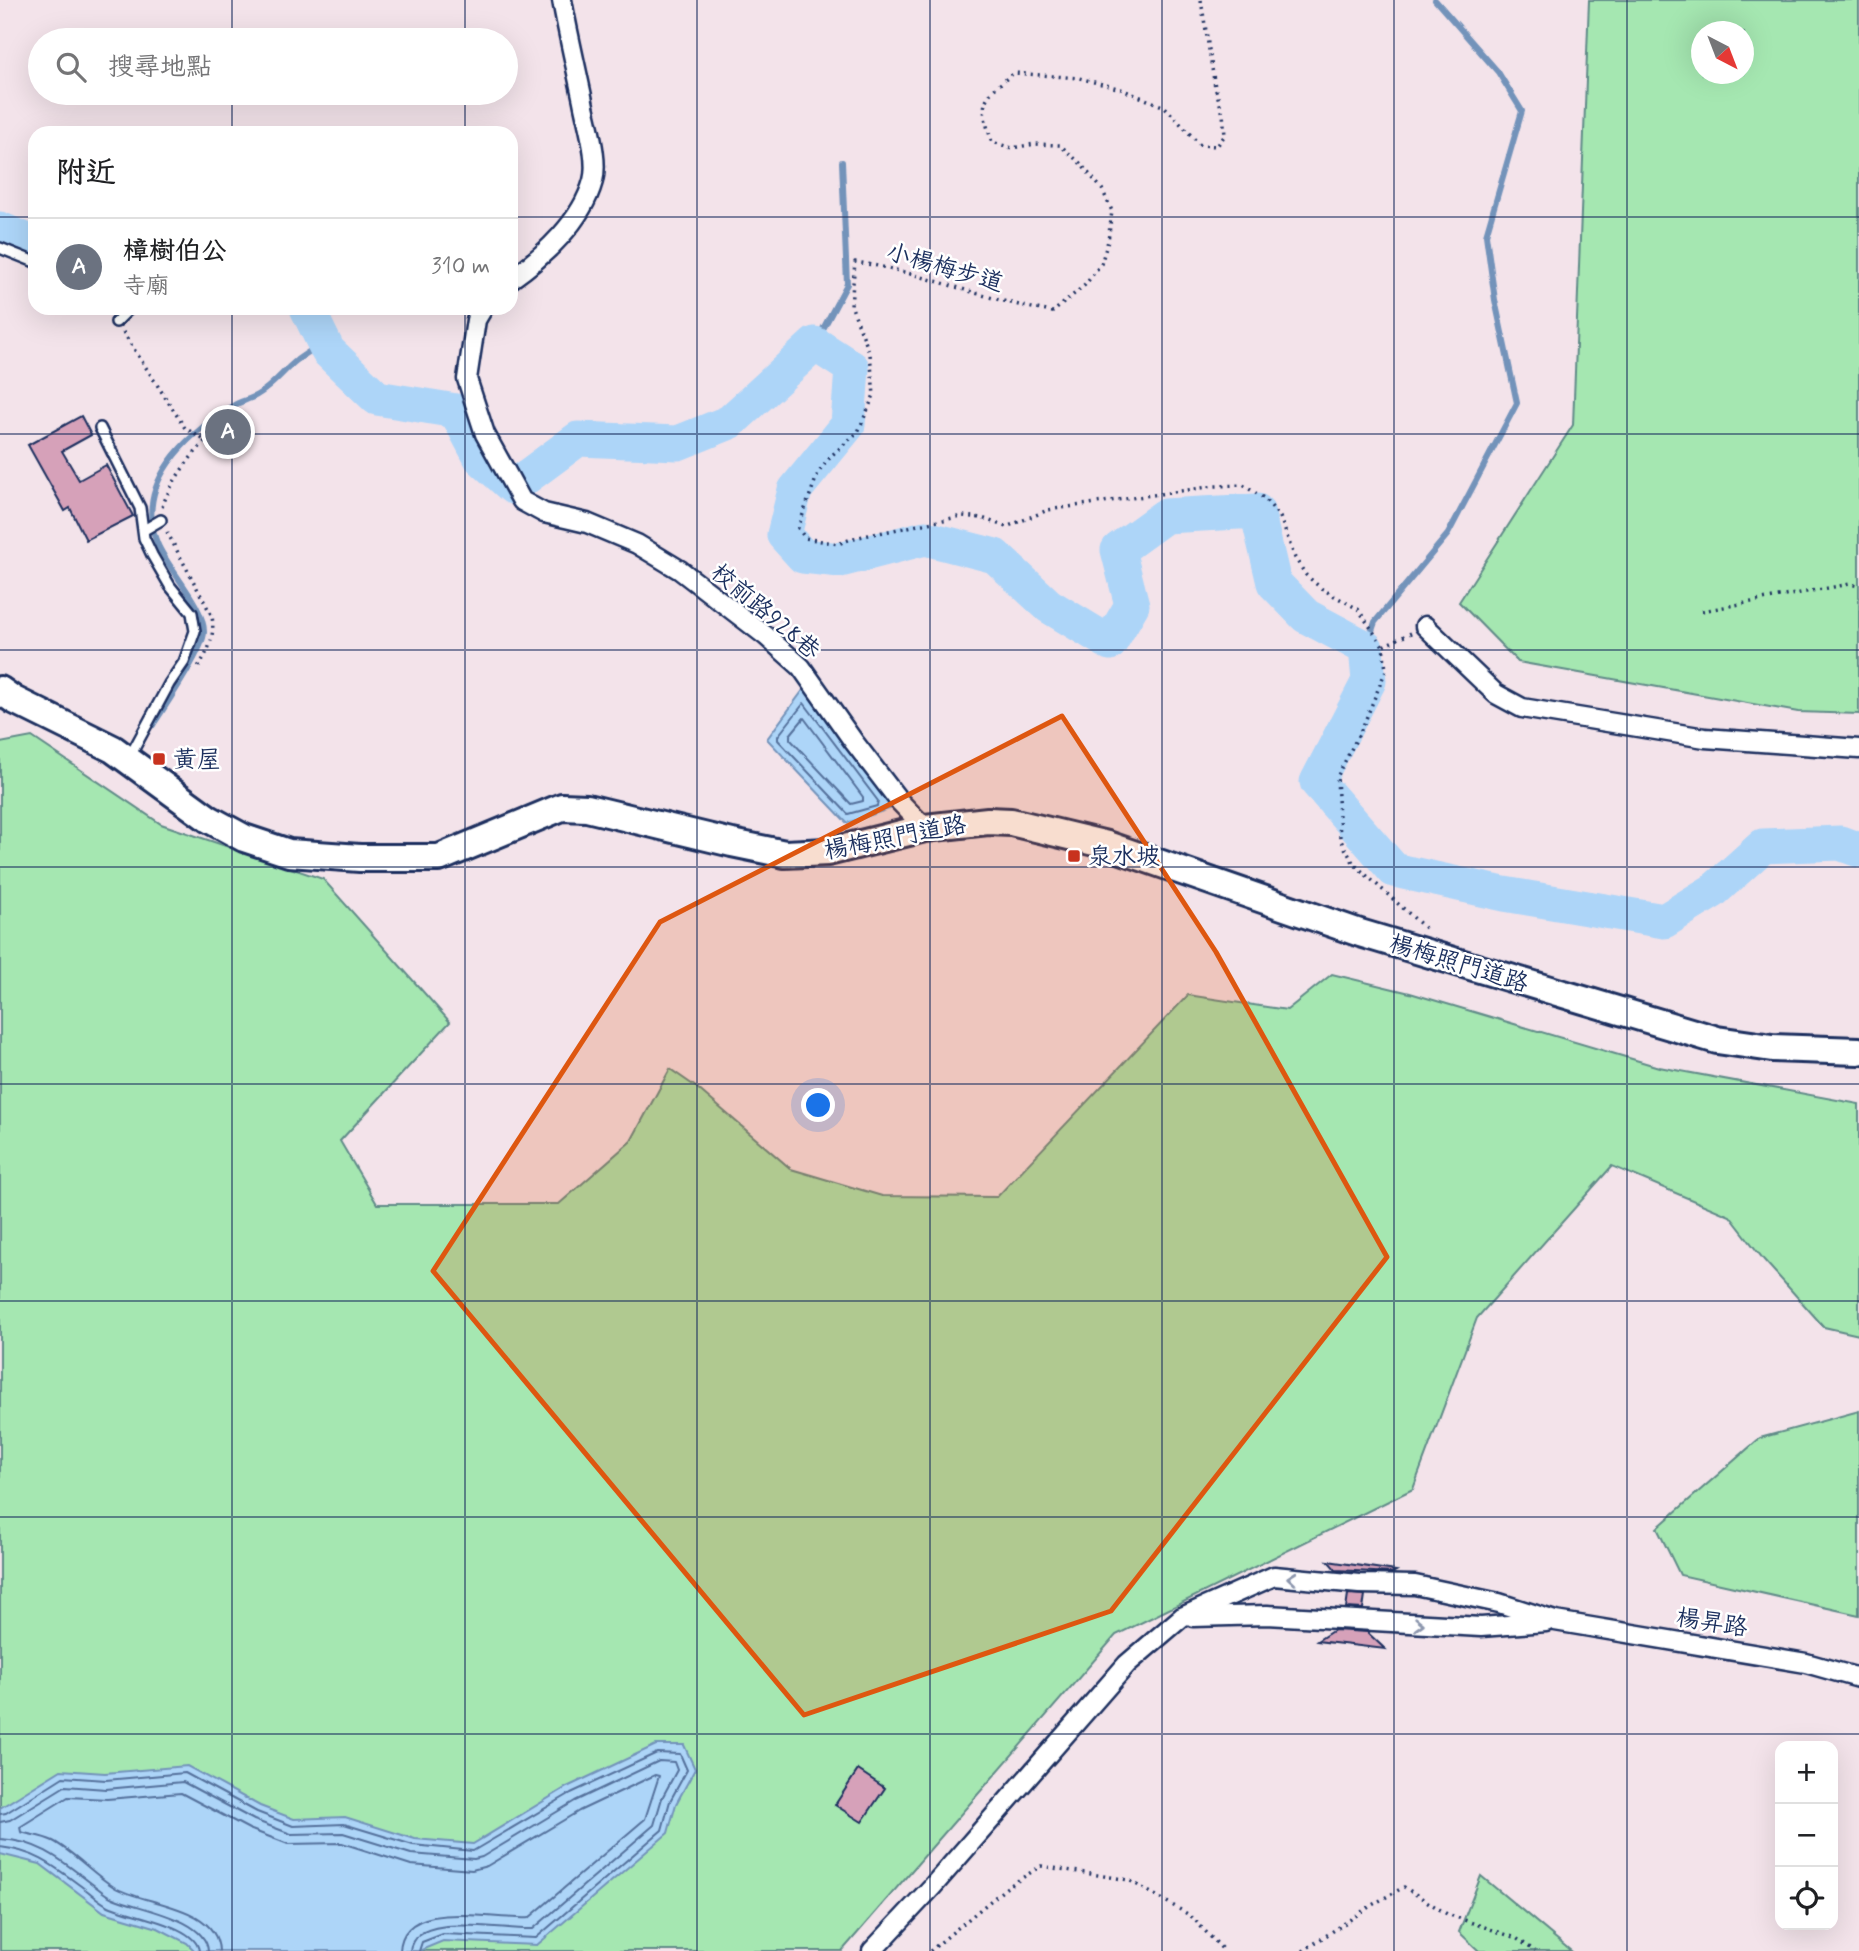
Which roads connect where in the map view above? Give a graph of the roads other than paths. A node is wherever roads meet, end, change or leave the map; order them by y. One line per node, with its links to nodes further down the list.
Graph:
1 (562, 0): 4 (street)
2 (0, 248): 3 (lane)
3 (28, 259)
4 (518, 273)
5 (123, 315): 7 (lane)
6 (479, 315): 15 (street, 校前路928巷)
7 (116, 322)
8 (100, 428): 10 (lane)
9 (160, 520): 10 (lane)
10 (144, 530): 14 (lane)
11 (1425, 626): 13 (street)
12 (0, 690): 14 (street, 楊梅照門道路)
13 (1859, 749)
14 (129, 760): 15 (street, 楊梅照門道路)
15 (925, 828): 16 (street, 楊梅照門道路)
16 (1859, 1051)
17 (1182, 1617): 18 (street, one-way to 18); 18 (street, one-way to 17); 20 (street)
18 (1555, 1621): 19 (street, 楊昇路)
19 (1859, 1678)
20 (872, 1951)

